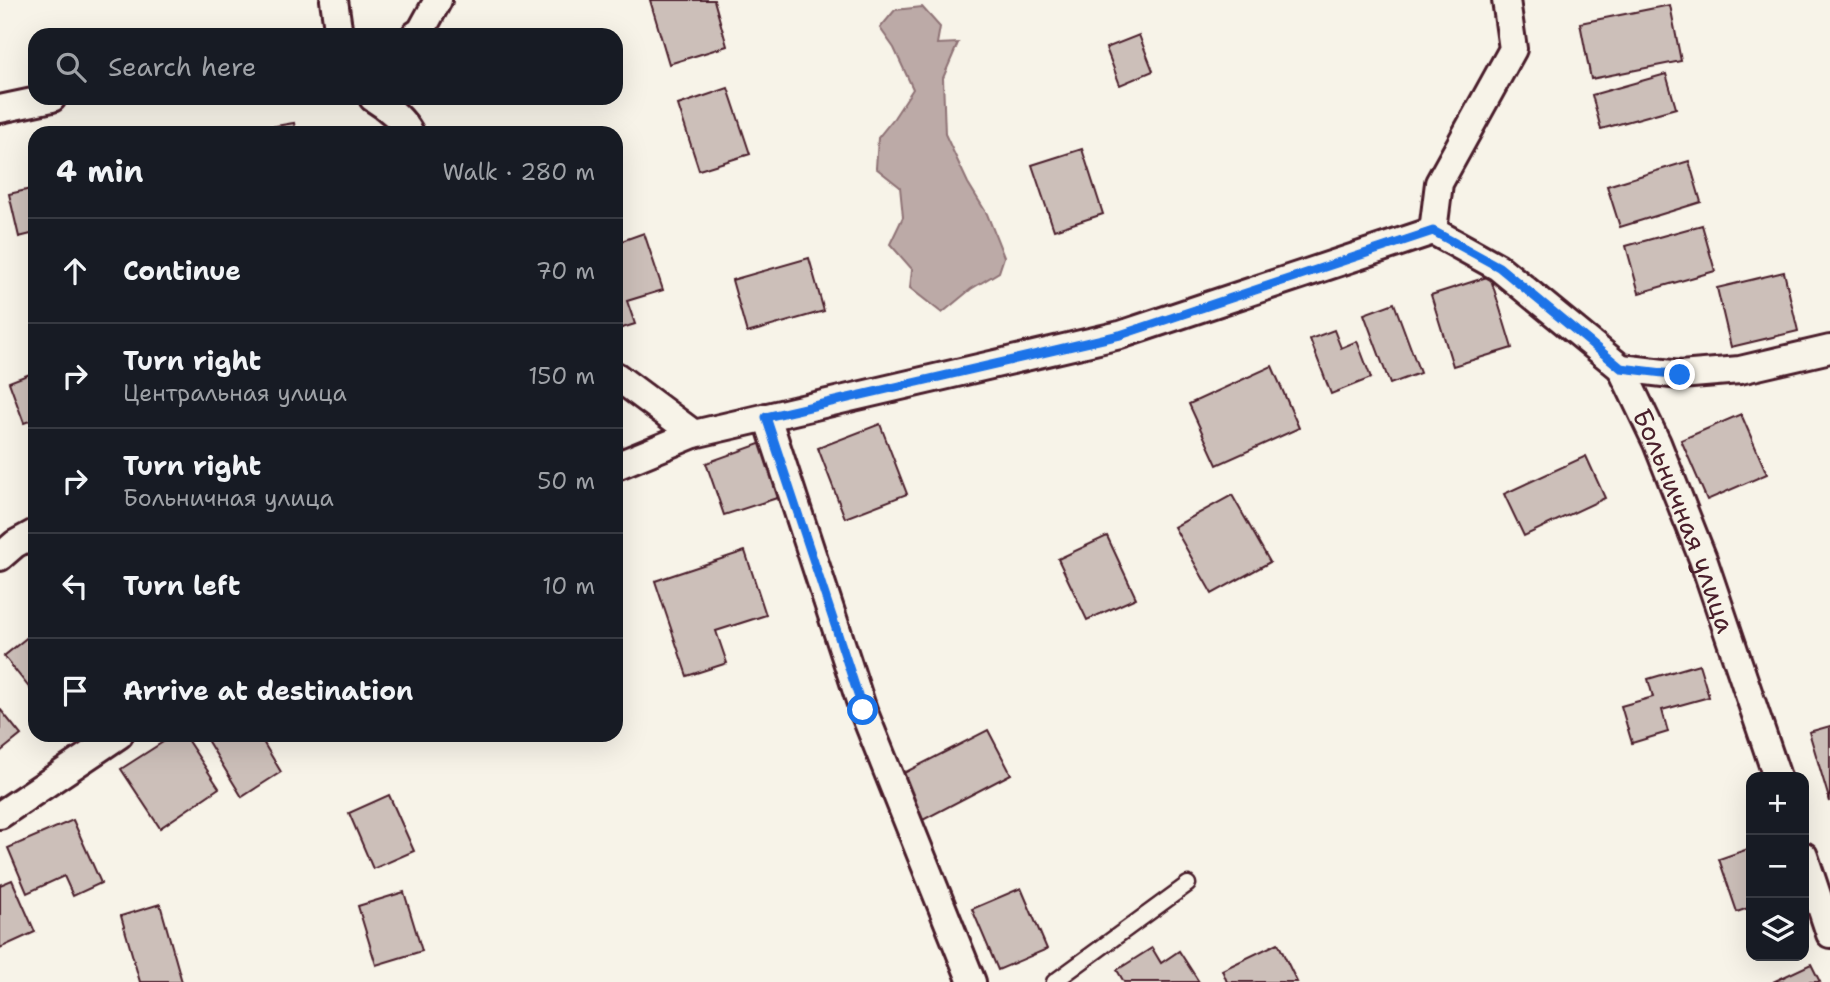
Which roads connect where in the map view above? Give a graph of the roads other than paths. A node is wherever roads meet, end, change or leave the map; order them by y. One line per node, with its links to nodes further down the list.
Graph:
1 (334, 0): 4 (street)
2 (438, 0): 5 (street)
3 (1506, 0): 10 (street)
4 (338, 28)
5 (423, 28)
6 (28, 103): 8 (street)
7 (383, 105): 9 (street)
8 (0, 109)
9 (406, 126)
10 (1433, 231): 12 (street, Больничная улица); 14 (street)
11 (1830, 348): 12 (street)
12 (1621, 368): 20 (street, Больничная улица)
13 (623, 381): 15 (street)
14 (766, 417): 15 (street); 25 (street)
15 (694, 434): 16 (street)
16 (623, 463)
17 (28, 537): 18 (street)
18 (0, 557)
19 (109, 742): 21 (street)
20 (1775, 772)
21 (0, 815)
22 (1809, 871): 24 (street)
23 (1188, 884): 26 (lane)
24 (1830, 934)
25 (972, 982)
26 (1054, 982)

